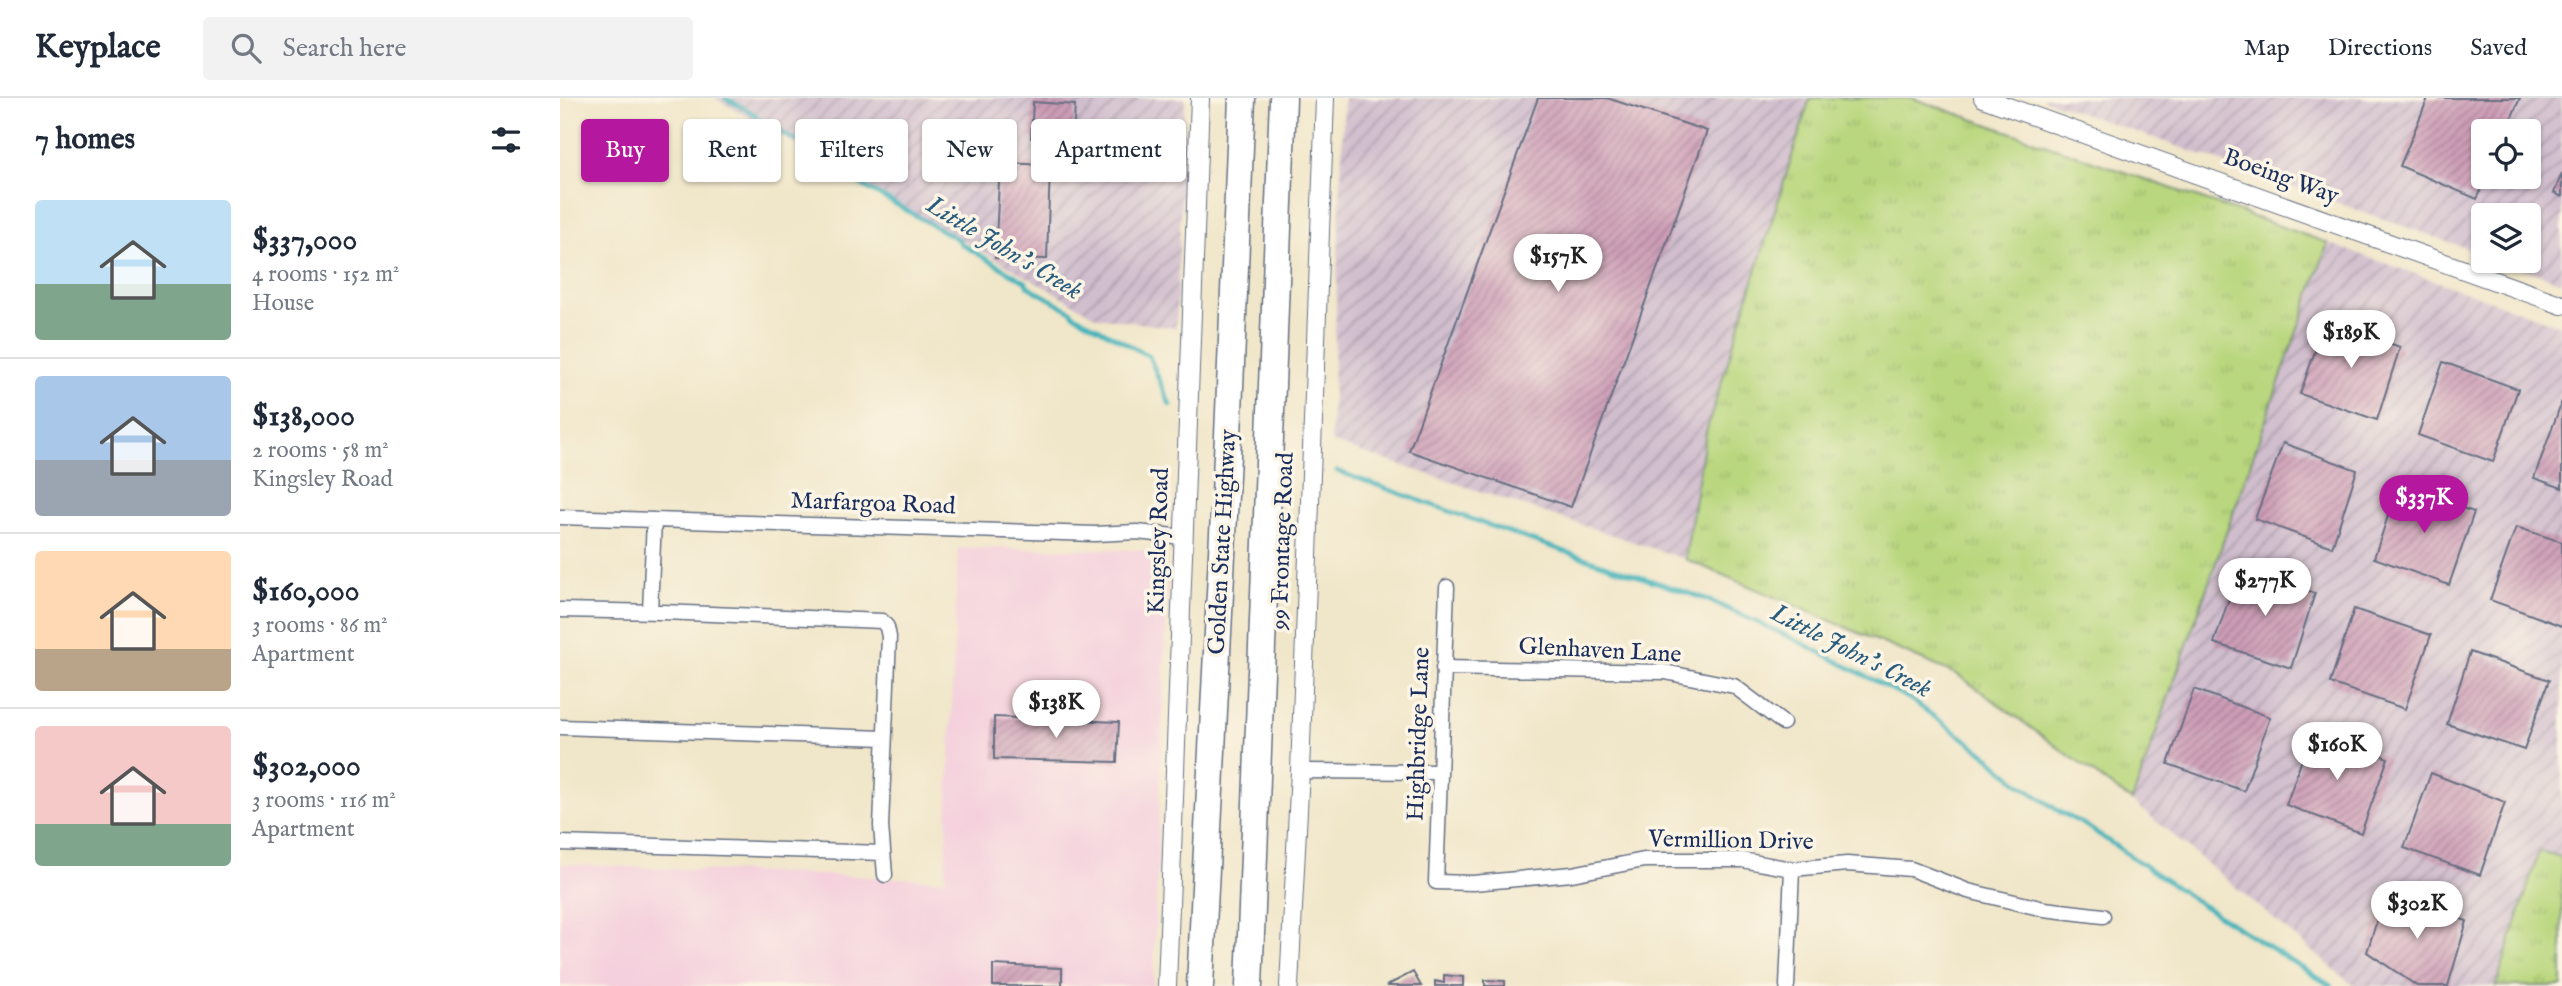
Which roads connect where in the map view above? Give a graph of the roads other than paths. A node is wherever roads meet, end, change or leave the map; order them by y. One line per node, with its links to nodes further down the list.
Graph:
1 (1200, 98): 9 (street, Kingsley Road)
2 (1242, 98): 26 (highway, Golden State Highway)
3 (1283, 98): 27 (highway, Golden State Highway)
4 (1325, 98): 17 (street, 99 Frontage Road)
5 (1983, 98): 6 (street, Boeing Way)
6 (2562, 305)
7 (560, 517): 8 (street, Marfargoa Road)
8 (654, 520): 9 (street, Marfargoa Road); 12 (street)
9 (1183, 537): 25 (street, Kingsley Road)
10 (1447, 587): 13 (street, Highbridge Lane)
11 (560, 610): 12 (street)
12 (650, 611): 16 (street)
13 (1443, 668): 14 (street, Glenhaven Lane); 18 (street, Highbridge Lane)
14 (1783, 723)
15 (560, 727): 16 (street)
16 (884, 737): 20 (street)
17 (1300, 771): 18 (street); 28 (street, 99 Frontage Road)
18 (1440, 772): 23 (street, Highbridge Lane)
19 (560, 842): 20 (street)
20 (883, 853): 22 (street)
21 (1792, 869): 23 (street, Vermillion Drive); 24 (street, Vermillion Drive); 29 (street)
22 (886, 875)
23 (1436, 882)
24 (2103, 916)
25 (1167, 986)
26 (1200, 986)
27 (1249, 986)
28 (1289, 986)
29 (1787, 986)

